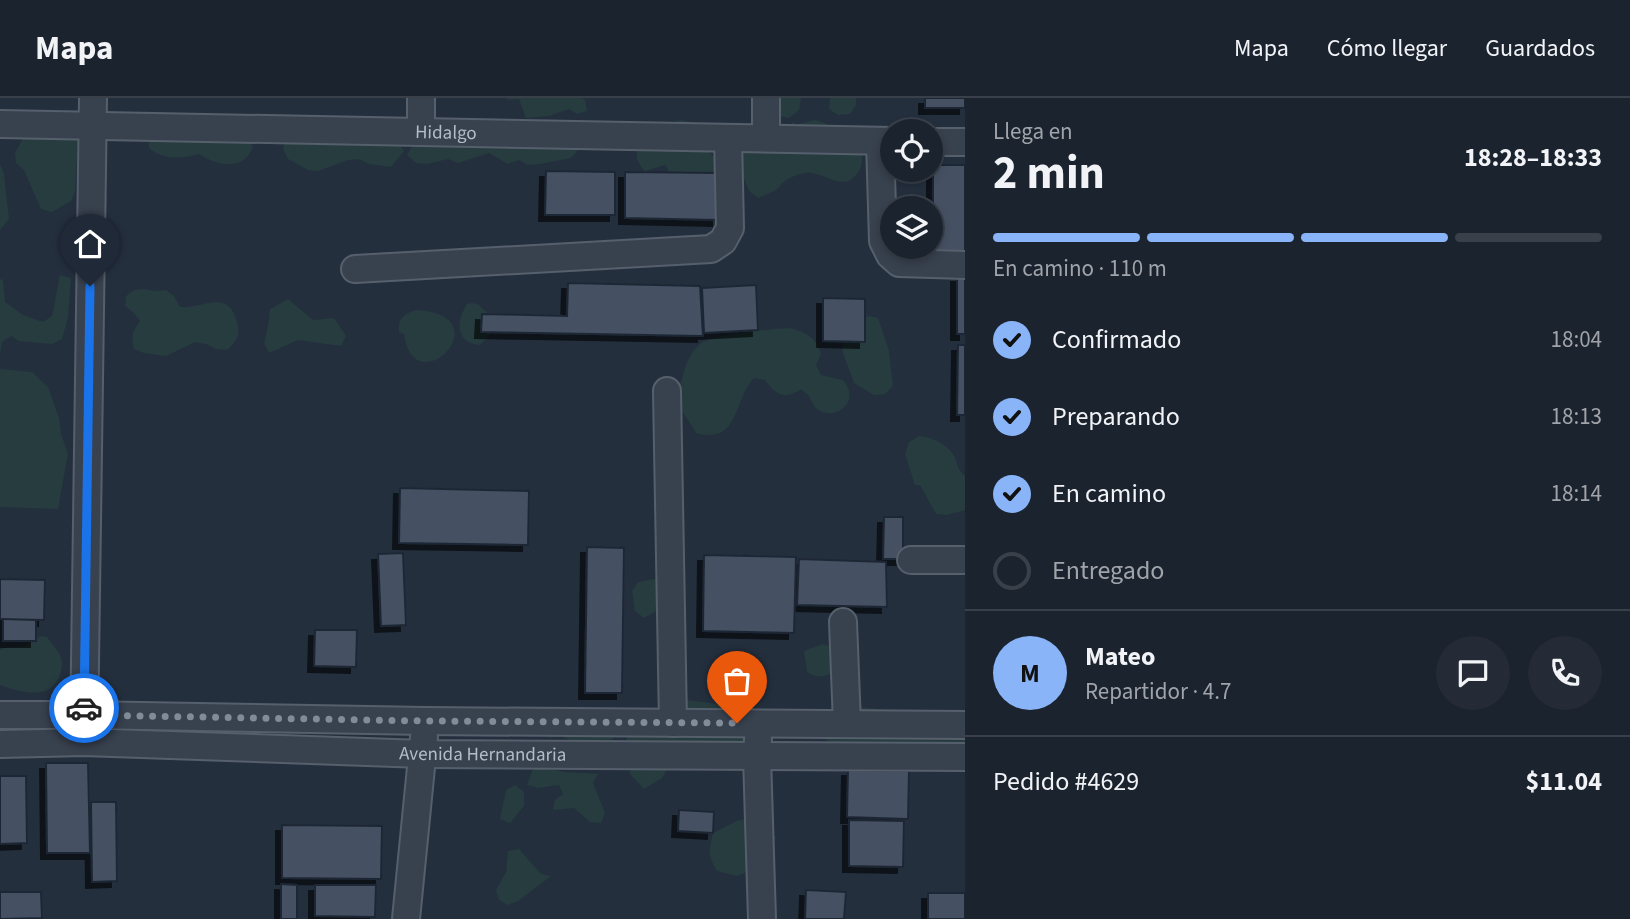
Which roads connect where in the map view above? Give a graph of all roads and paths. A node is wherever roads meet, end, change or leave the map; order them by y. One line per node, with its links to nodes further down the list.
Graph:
1 (93, 98): 5 (street)
2 (421, 98): 6 (street)
3 (766, 98): 8 (street)
4 (0, 124): 5 (street, Hidalgo)
5 (92, 126): 6 (street, Hidalgo); 20 (street)
6 (421, 132): 7 (street, Hidalgo)
7 (728, 138): 8 (street, Hidalgo); 14 (street)
8 (766, 138): 9 (street, Hidalgo)
9 (880, 141)
10 (943, 142): 11 (street)
11 (965, 142)
12 (885, 182): 13 (street)
13 (965, 265)
14 (355, 269)
15 (667, 391): 22 (street)
16 (911, 560): 17 (street)
17 (965, 560)
18 (843, 622): 24 (street)
19 (0, 715): 20 (street, Avenida Hernandaria)
20 (84, 715): 21 (street, Avenida Hernandaria); 26 (street)
21 (425, 721): 22 (street, Avenida Hernandaria); 28 (street)
22 (673, 723): 23 (street, Avenida Hernandaria)
23 (758, 723): 24 (street, Avenida Hernandaria); 29 (street)
24 (847, 724): 25 (street, Avenida Hernandaria)
25 (965, 725)
26 (83, 742): 27 (street, Avenida Hernandaria); 28 (street, Avenida Hernandaria)
27 (0, 744)
28 (423, 754): 29 (street, Avenida Hernandaria); 31 (street)
29 (757, 756): 30 (street, Avenida Hernandaria); 32 (street)
30 (965, 757)
31 (406, 919)
32 (762, 919)

